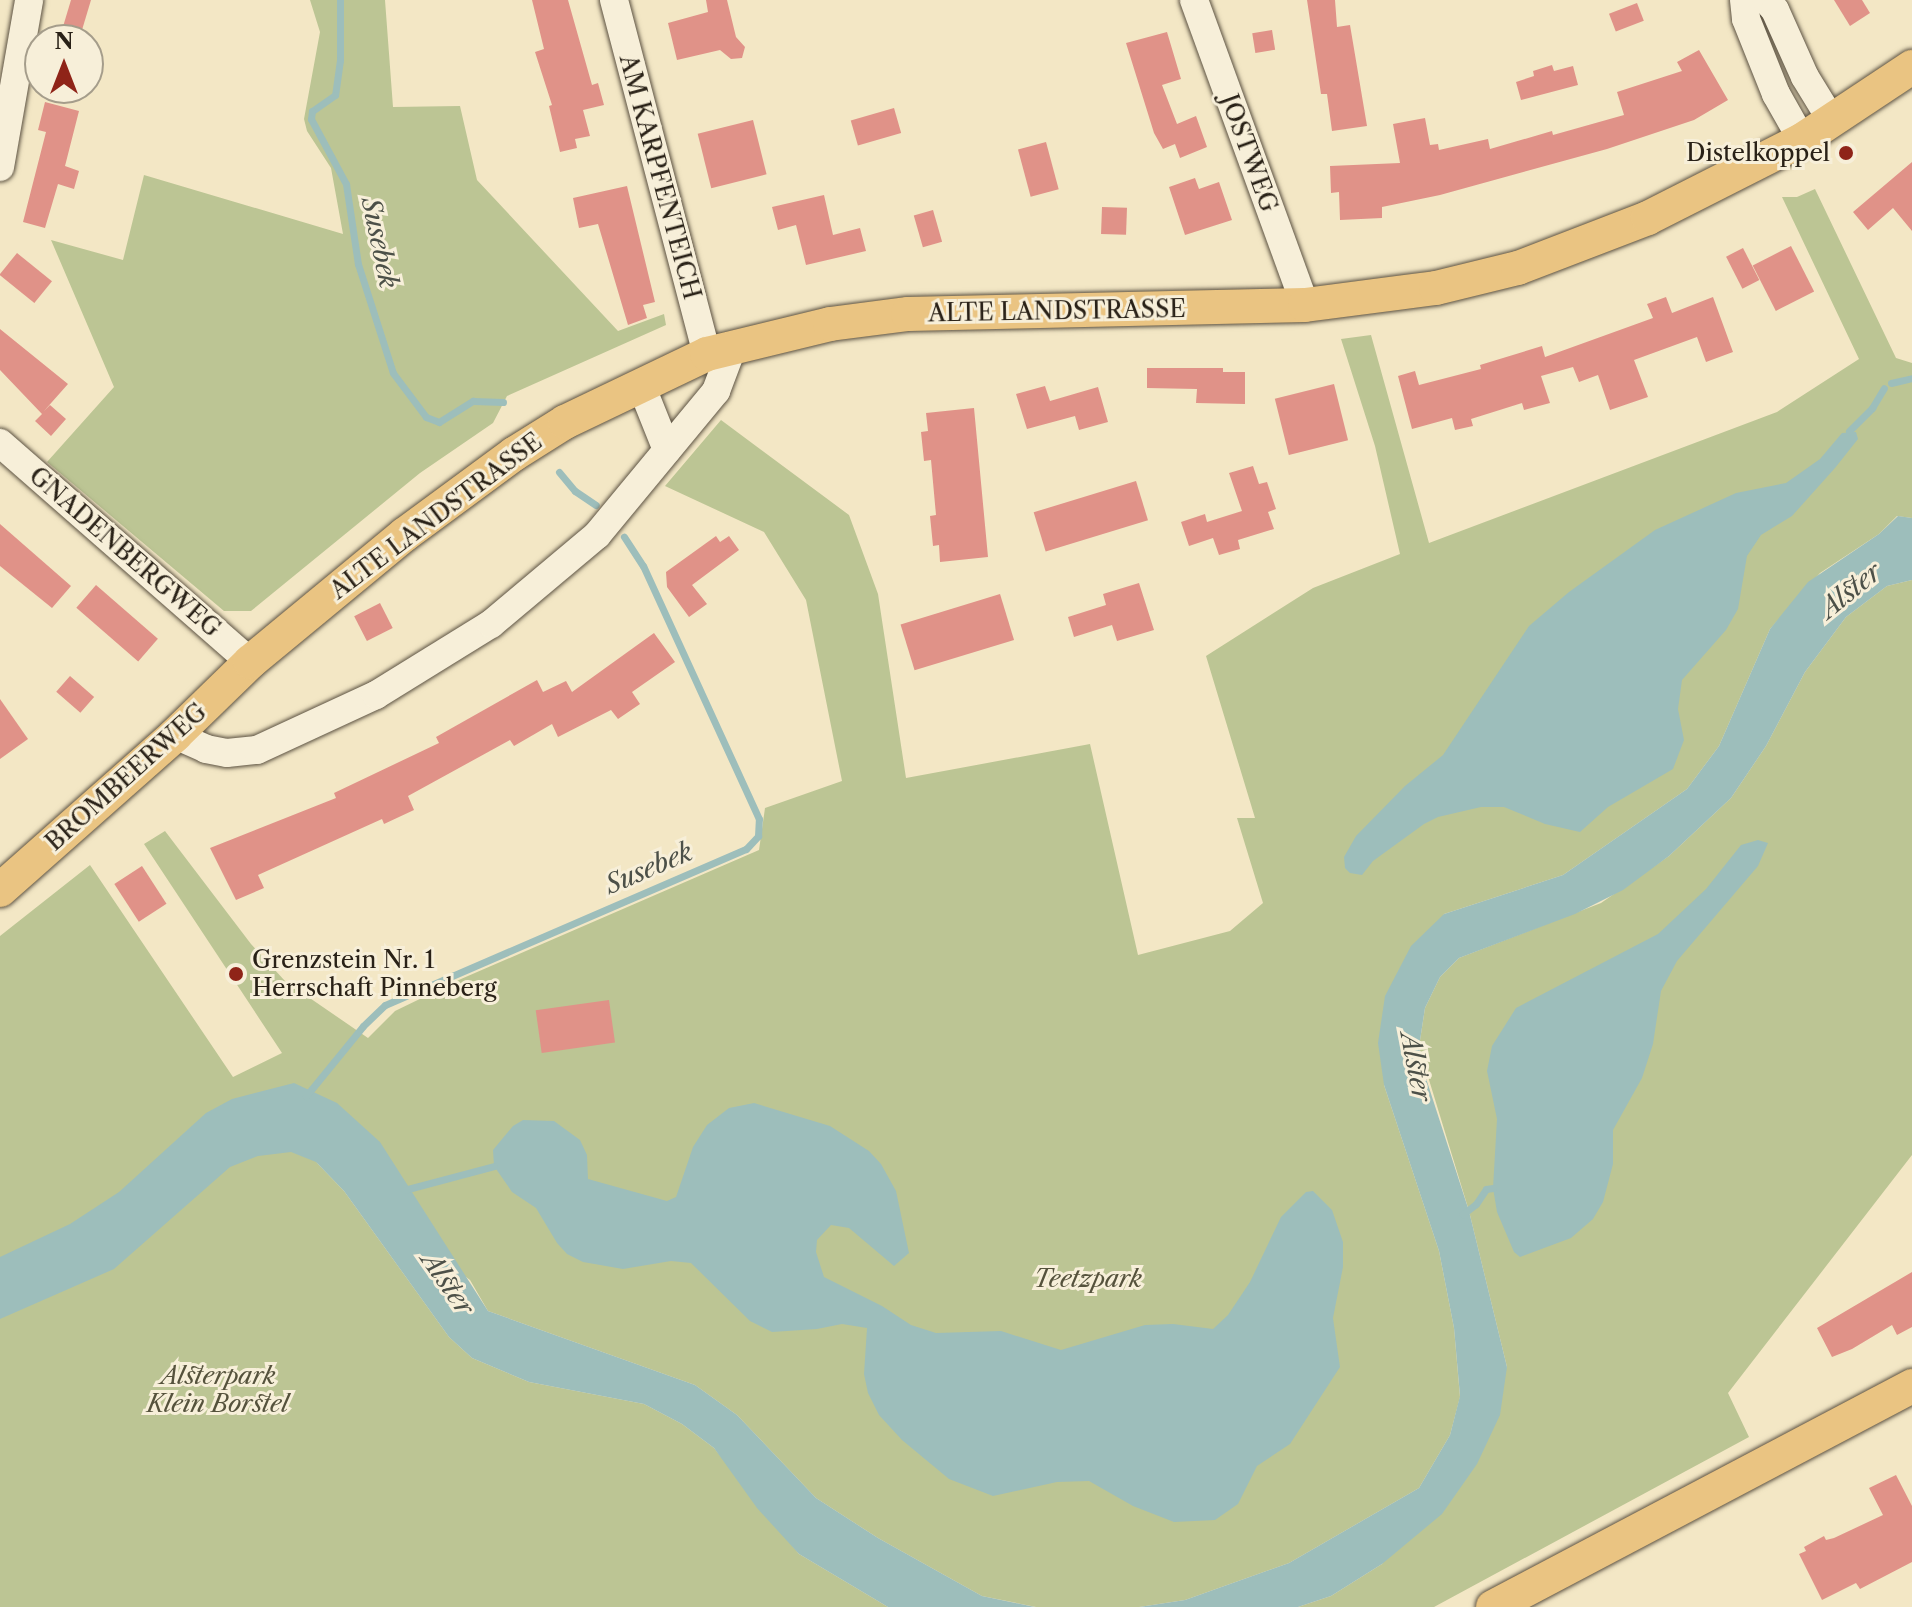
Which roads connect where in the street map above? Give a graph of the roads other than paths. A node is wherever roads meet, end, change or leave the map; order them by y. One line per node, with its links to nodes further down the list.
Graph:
1 (29, 0): 9 (street)
2 (614, 0): 11 (street, AM KARPFENTEICH)
3 (1194, 0): 10 (street, JOSTWEG)
4 (1744, 0): 8 (street)
5 (1766, 0): 7 (street)
6 (1912, 67): 7 (main road, ALTE LANDSTRASSE)
7 (1832, 121): 8 (main road, ALTE LANDSTRASSE)
8 (1802, 140): 10 (main road, ALTE LANDSTRASSE)
9 (0, 167)
10 (1305, 305): 11 (main road, ALTE LANDSTRASSE)
11 (720, 350): 12 (main road, ALTE LANDSTRASSE); 14 (street)
12 (641, 385): 14 (street); 15 (main road, ALTE LANDSTRASSE)
13 (0, 443): 15 (street, GNADENBERGWEG)
14 (667, 450): 16 (street)
15 (250, 662): 16 (main road, BROMBEERWEG)
16 (175, 735): 17 (main road, BROMBEERWEG)
17 (0, 890)
18 (1912, 1386): 19 (main road)
19 (1493, 1607)

